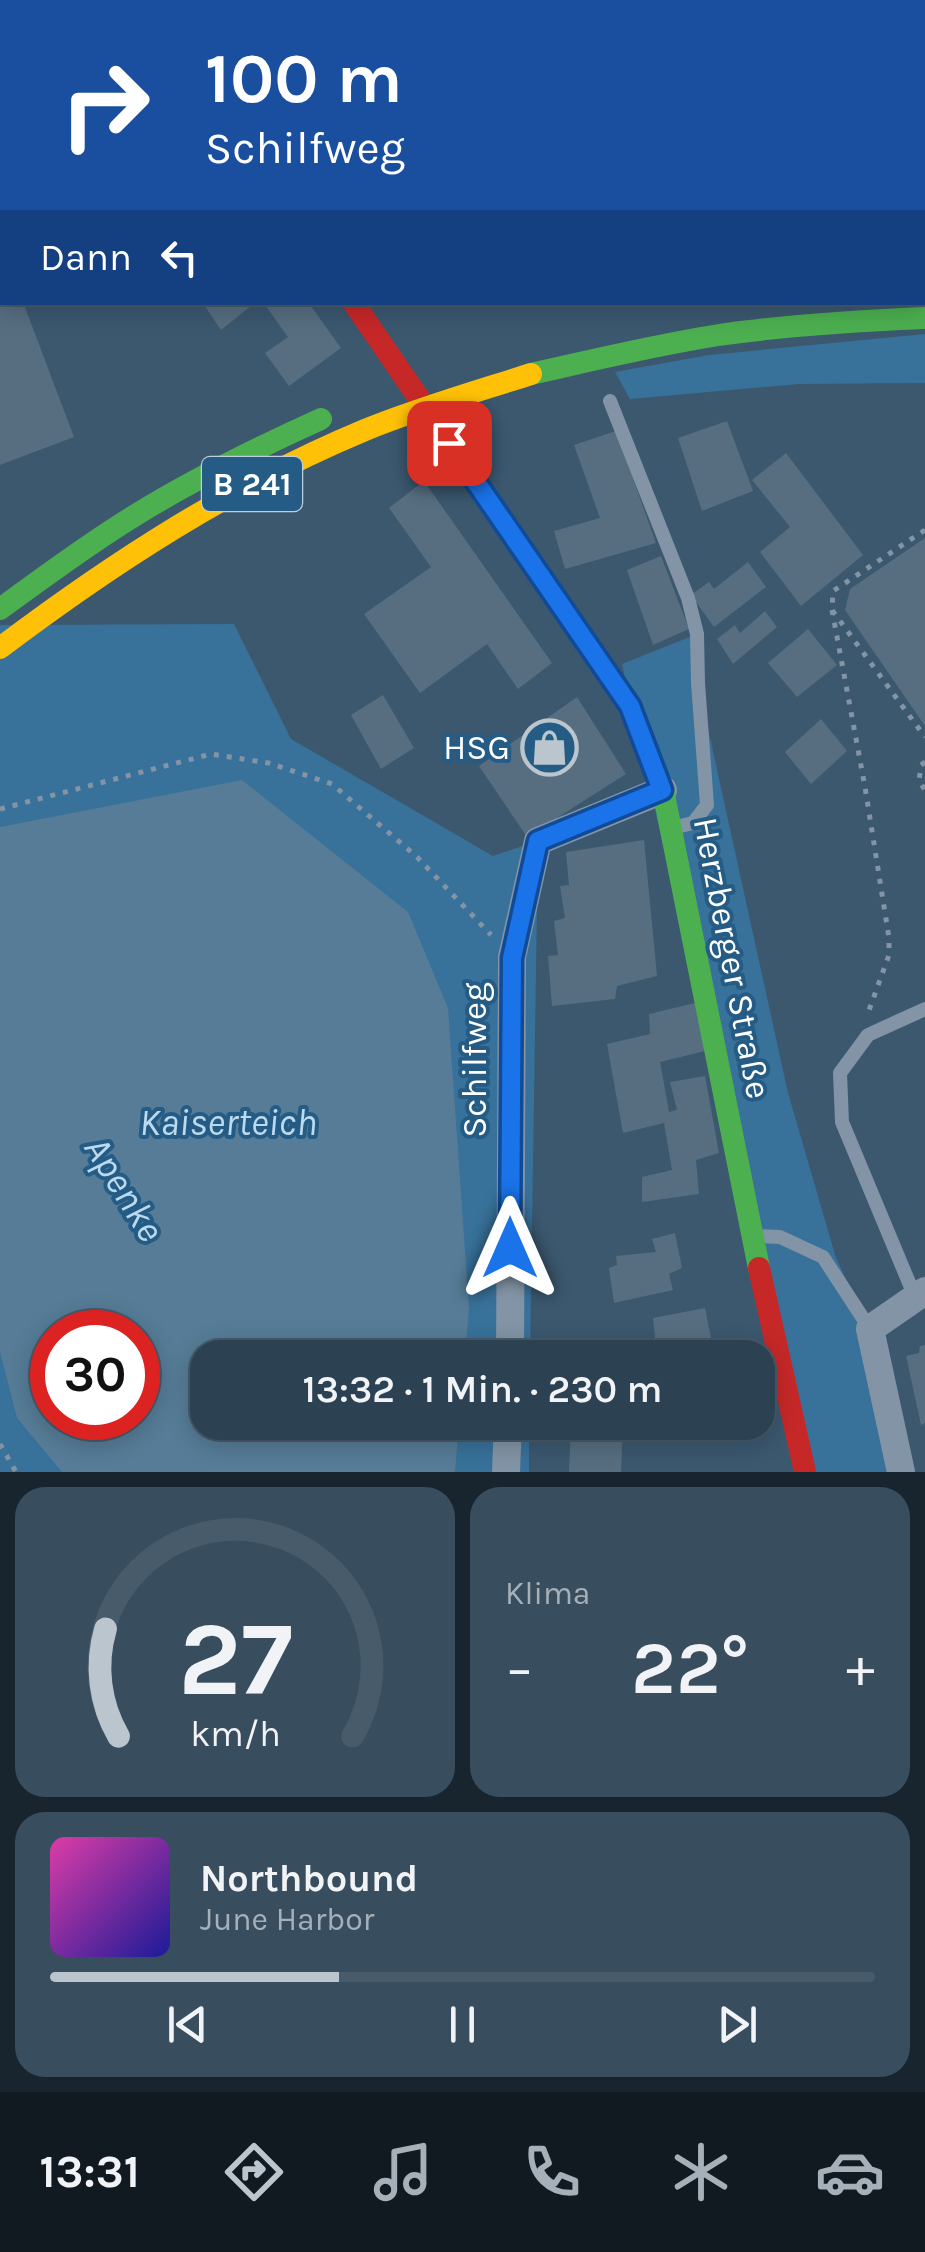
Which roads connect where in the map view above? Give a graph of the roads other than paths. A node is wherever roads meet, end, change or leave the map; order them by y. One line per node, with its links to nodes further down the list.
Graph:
1 (354, 305): 9 (main road, Herzberger Straße)
2 (925, 318): 8 (main road, B 241, bridge)
3 (428, 378): 4 (main road)
4 (394, 389)
5 (610, 401): 10 (lane)
6 (335, 412): 7 (main road, B 241)
7 (0, 610)
8 (0, 648)
9 (662, 790): 10 (main road, Herzberger Straße); 15 (street, Schilfweg)
10 (670, 829): 12 (main road, Herzberger Straße)
11 (925, 1008): 13 (lane)
12 (752, 1236): 14 (lane); 18 (main road, Herzberger Straße)
13 (920, 1294): 14 (street)
14 (870, 1329): 19 (street)
15 (510, 1340)
16 (507, 1440): 17 (street)
17 (506, 1472)
18 (805, 1472)
19 (901, 1472)

